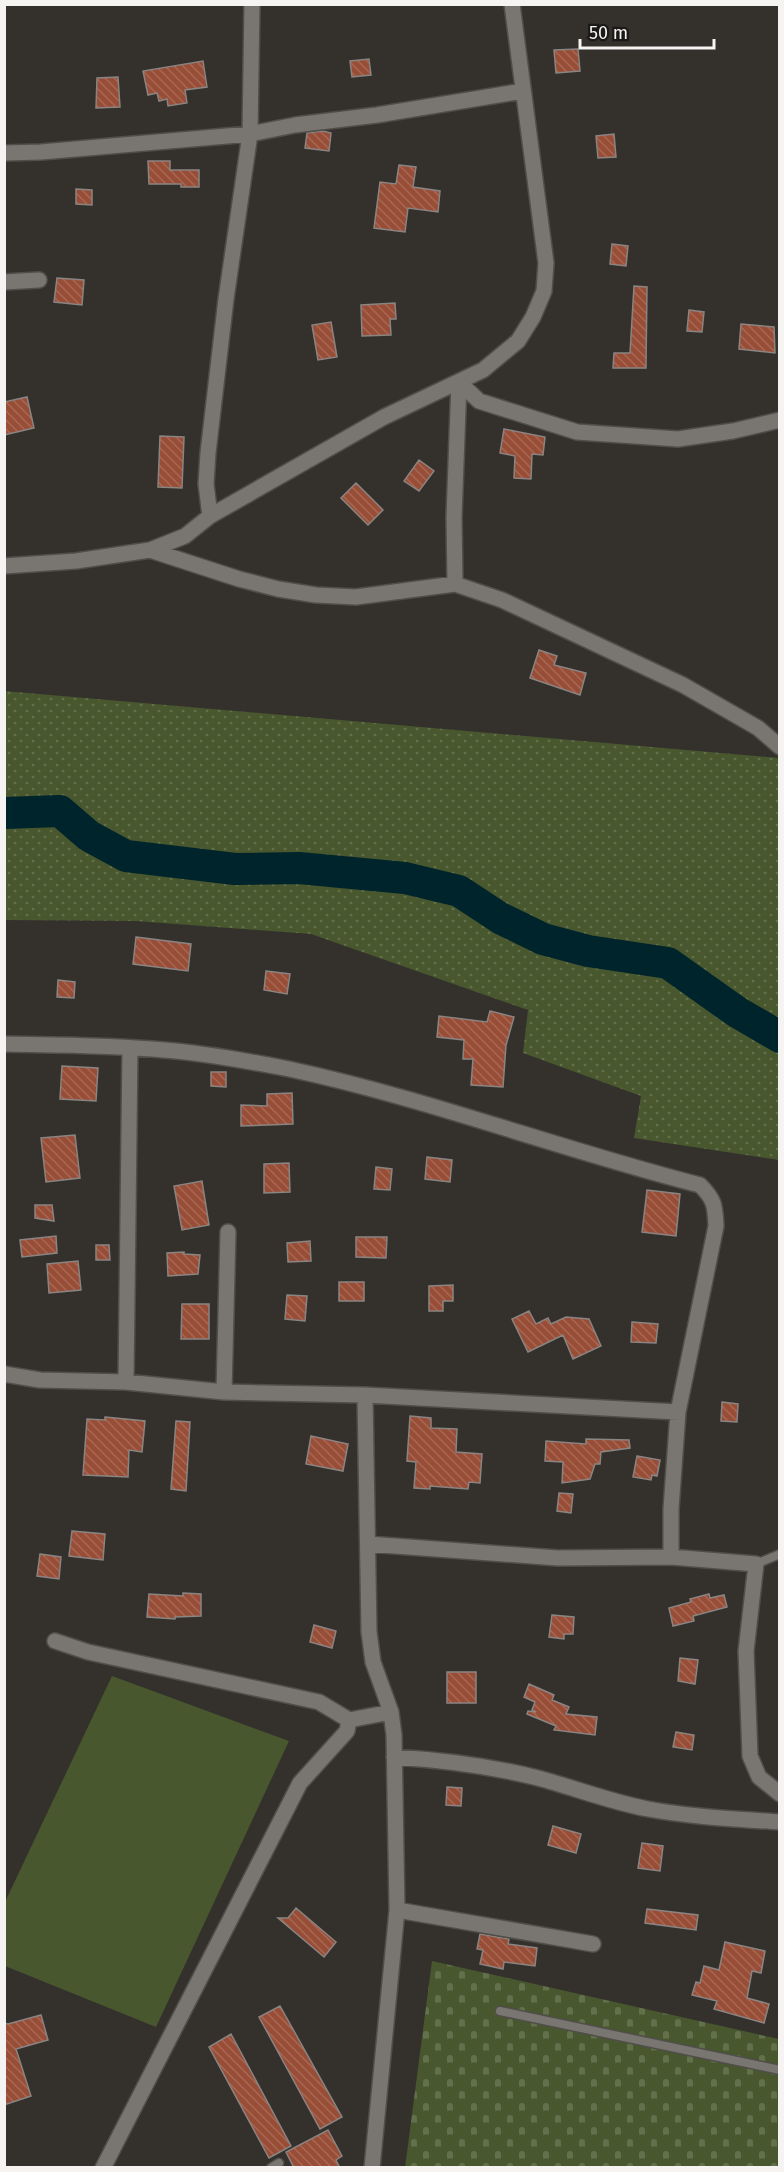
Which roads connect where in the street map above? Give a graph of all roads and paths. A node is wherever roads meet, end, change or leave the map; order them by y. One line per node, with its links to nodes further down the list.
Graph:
1 (252, 4): 4 (street)
2 (512, 4): 3 (street)
3 (523, 91): 4 (street); 8 (street)
4 (250, 134): 5 (street); 10 (street)
5 (4, 153)
6 (39, 280): 7 (street)
7 (4, 282)
8 (459, 382): 9 (street); 10 (street); 13 (street)
9 (780, 420)
10 (210, 516): 11 (street)
11 (150, 550): 12 (street); 13 (street)
12 (4, 566)
13 (455, 584): 14 (street)
14 (780, 747)
15 (4, 1044): 16 (street)
16 (130, 1048): 19 (street); 22 (street)
17 (228, 1232): 20 (street)
18 (4, 1374): 19 (street)
19 (126, 1382): 20 (street)
20 (224, 1392): 21 (street)
21 (365, 1395): 22 (street); 23 (street)
22 (678, 1412): 25 (street)
23 (368, 1544): 25 (street); 28 (street)
24 (780, 1554): 26 (lane)
25 (671, 1557): 26 (street)
26 (756, 1564): 31 (street)
27 (55, 1641): 29 (street)
28 (391, 1713): 29 (street); 30 (street)
29 (349, 1720): 38 (street)
30 (394, 1757): 32 (street); 33 (street)
31 (780, 1794)
32 (780, 1822)
33 (397, 1910): 34 (street); 40 (street)
34 (593, 1944)
35 (500, 2011): 36 (lane)
36 (780, 2070)
37 (279, 2163): 39 (lane)
38 (103, 2168)
39 (271, 2168)
40 (372, 2168)

